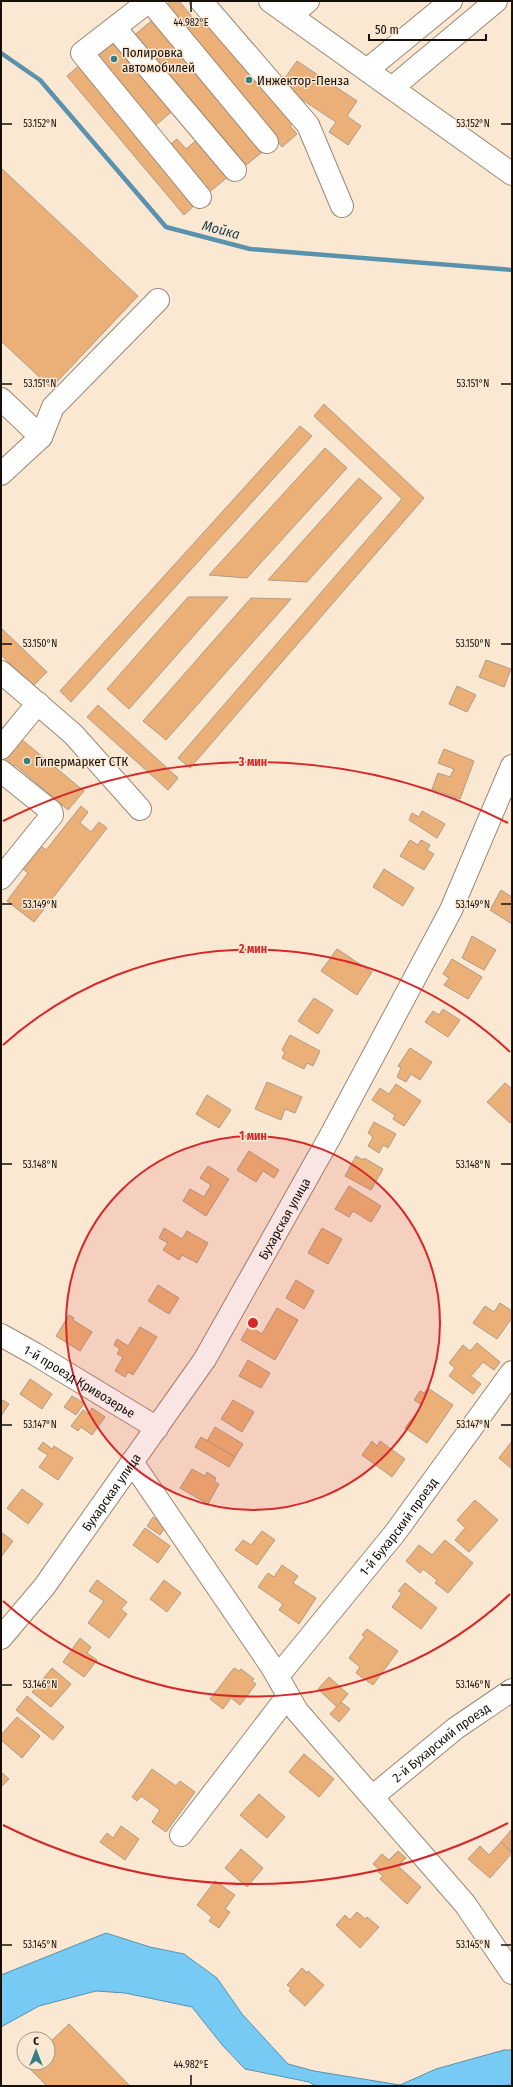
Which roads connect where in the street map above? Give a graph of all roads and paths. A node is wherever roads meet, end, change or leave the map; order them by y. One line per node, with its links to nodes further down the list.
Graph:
1 (150, 1): 8 (street); 11 (street)
2 (201, 1): 15 (street)
3 (270, 1): 7 (street)
4 (308, 1): 7 (street)
5 (496, 1): 10 (street)
6 (444, 3): 9 (street)
7 (291, 16): 9 (street)
8 (115, 28): 12 (street); 14 (street)
9 (367, 70): 10 (street)
10 (392, 88): 13 (street)
11 (267, 142)
12 (235, 170)
13 (511, 171)
14 (200, 197)
15 (342, 206)
16 (158, 300): 18 (street)
17 (1, 399): 18 (street)
18 (41, 437): 19 (street)
19 (1, 474)
20 (1, 672): 21 (street)
21 (38, 703): 22 (street); 25 (street)
22 (1, 748)
23 (512, 766): 29 (street, Бухарская улица)
24 (1, 771): 26 (street)
25 (140, 809)
26 (1, 878)
27 (1, 1335): 29 (street, 1-й проезд Кривозерье)
28 (512, 1372): 32 (street, 1-й Бухарский проезд)
29 (157, 1428): 30 (street, Бухарская улица)
30 (132, 1462): 31 (street, Бухарская улица); 32 (street)
31 (1, 1638)
32 (278, 1676): 34 (street)
33 (512, 1690): 35 (street, 2-й Бухарский проезд)
34 (288, 1697): 35 (street); 36 (street)
35 (372, 1797): 37 (street)
36 (181, 1835)
37 (512, 1973)

